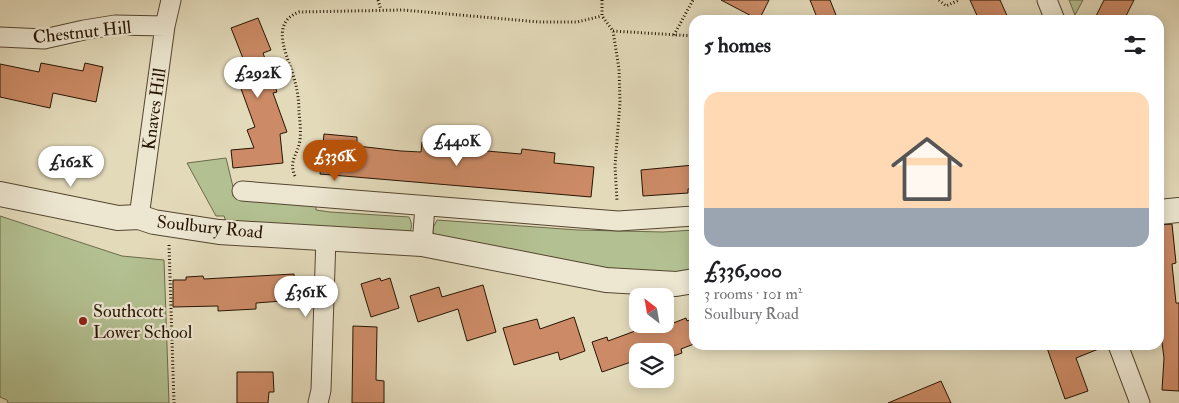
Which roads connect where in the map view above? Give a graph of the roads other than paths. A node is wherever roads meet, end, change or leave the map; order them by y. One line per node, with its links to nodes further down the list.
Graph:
1 (171, 0): 4 (street, Knaves Hill)
2 (1047, 0): 3 (street)
3 (1053, 15)
4 (165, 26): 5 (street, Chestnut Hill); 12 (street, Knaves Hill)
5 (0, 37)
6 (242, 191): 8 (street)
7 (0, 194): 12 (street, Soulbury Road)
8 (425, 207): 11 (street); 14 (street)
9 (1179, 210): 10 (street)
10 (1164, 212)
11 (689, 216)
12 (139, 218): 13 (street, Soulbury Road)
13 (326, 237): 14 (street, Soulbury Road); 17 (street)
14 (422, 244): 15 (street, Soulbury Road)
15 (689, 282)
16 (1120, 350): 18 (street)
17 (318, 403)
18 (1140, 403)

